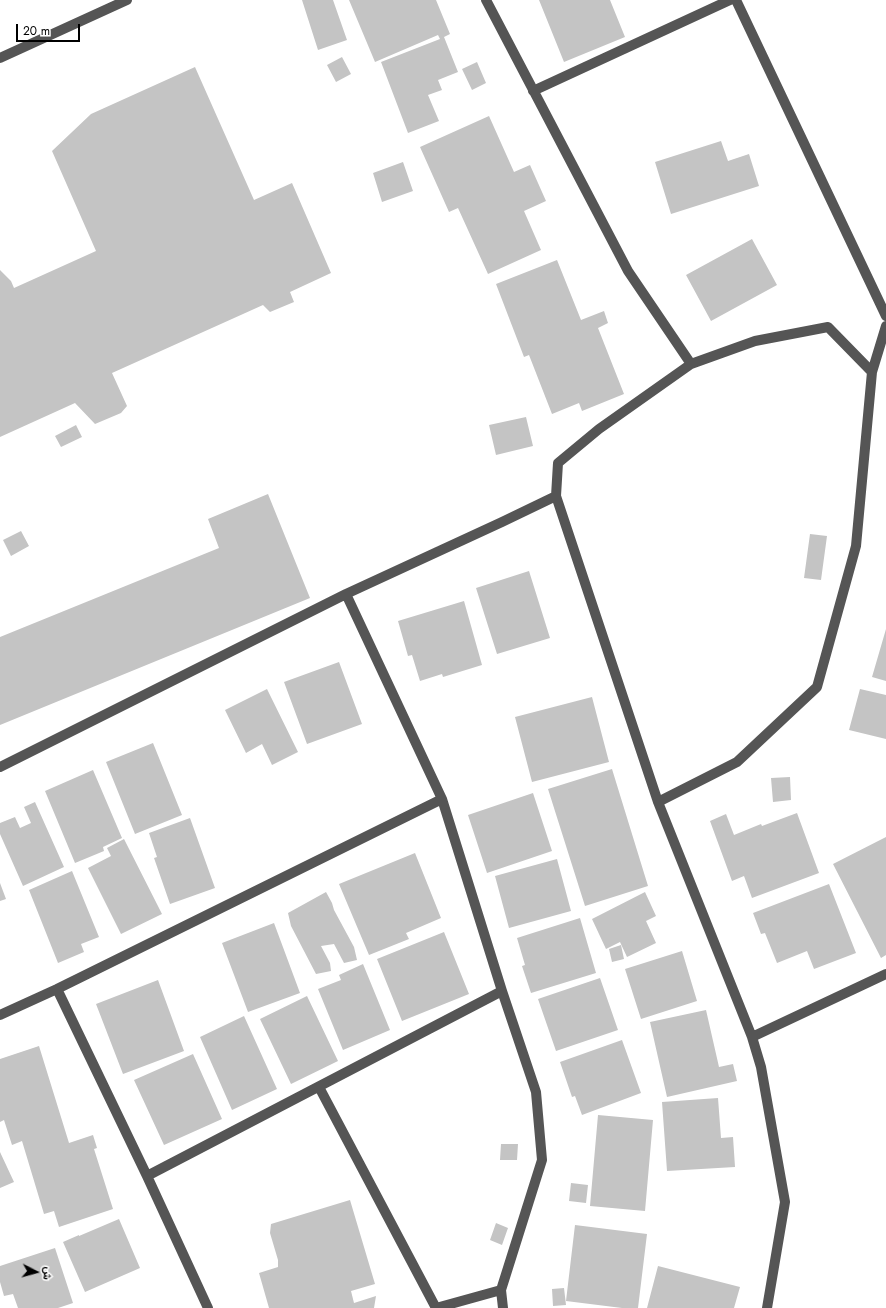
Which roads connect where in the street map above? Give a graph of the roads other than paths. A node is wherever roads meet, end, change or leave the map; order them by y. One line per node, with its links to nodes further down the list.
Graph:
1 (127, 0): 5 (street)
2 (486, 0): 6 (street)
3 (730, 0): 6 (street)
4 (736, 0): 7 (street)
5 (0, 58)
6 (534, 91): 9 (street)
7 (886, 316)
8 (886, 326): 10 (street)
9 (691, 364): 10 (street); 11 (street)
10 (872, 372): 15 (street)
11 (556, 496): 12 (street); 15 (street)
12 (346, 594): 13 (street); 14 (street)
13 (0, 767)
14 (442, 799): 17 (street); 18 (street)
15 (658, 802): 20 (street)
16 (886, 974): 20 (street)
17 (57, 989): 19 (street); 22 (street)
18 (502, 991): 21 (street); 23 (street)
19 (0, 1015)
20 (752, 1037): 26 (street)
21 (318, 1087): 22 (street); 23 (street)
22 (147, 1176): 24 (street)
23 (501, 1290): 25 (street)
24 (208, 1308)
25 (503, 1308)
26 (767, 1308)

